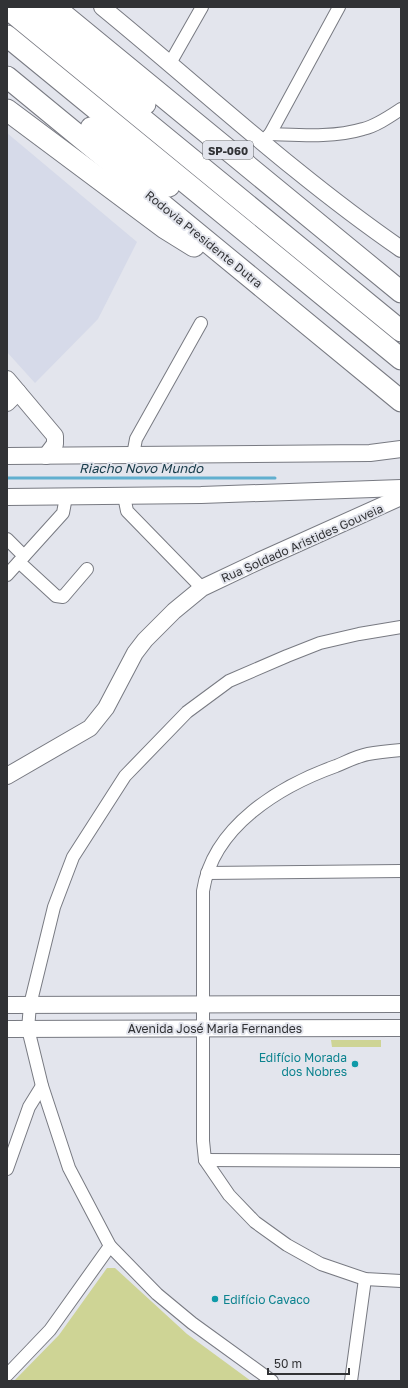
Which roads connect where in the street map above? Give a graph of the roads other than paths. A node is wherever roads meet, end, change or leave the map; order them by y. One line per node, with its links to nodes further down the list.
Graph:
1 (34, 7): 14 (highway)
2 (54, 7): 18 (highway, SP-060)
3 (202, 7): 8 (street)
4 (339, 7): 13 (street)
5 (7, 8): 14 (highway, SP-060)
6 (104, 8): 8 (main road)
7 (7, 36): 15 (highway)
8 (169, 64): 13 (main road)
9 (7, 76): 12 (highway, Rodovia Presidente Dutra)
10 (401, 109): 13 (street)
11 (7, 110): 17 (highway)
12 (62, 122): 15 (highway); 17 (highway, Rodovia Presidente Dutra)
13 (266, 138): 16 (main road)
14 (252, 210): 20 (highway, SP-060)
15 (242, 229): 21 (highway)
16 (401, 249)
17 (230, 260): 24 (highway, Rodovia Presidente Dutra)
18 (401, 292)
19 (201, 322): 26 (street)
20 (401, 331)
21 (401, 359)
22 (7, 379): 23 (main road)
23 (13, 397): 28 (main road)
24 (401, 401)
25 (401, 449): 26 (main road)
26 (133, 455): 28 (main road)
27 (7, 456): 28 (main road)
28 (46, 456)
29 (401, 488): 30 (main road)
30 (124, 496): 32 (main road); 38 (street)
31 (7, 497): 32 (main road)
32 (66, 497): 35 (street)
33 (401, 498): 38 (main road, Rua Soldado Aristides Gouveia)
34 (7, 539): 35 (street)
35 (21, 559): 36 (street); 37 (street)
36 (88, 569)
37 (7, 575)
38 (202, 588): 41 (main road, Rua Soldado Aristides Gouveia)
39 (401, 628): 47 (street)
40 (401, 750): 43 (street)
41 (7, 776)
42 (401, 871): 43 (street)
43 (207, 873): 44 (street)
44 (203, 1004): 45 (main road, Avenida José Maria Fernandes); 47 (main road, Avenida José Maria Fernandes); 48 (street)
45 (401, 1004)
46 (7, 1005): 47 (main road, Avenida José Maria Fernandes)
47 (30, 1005): 51 (street)
48 (203, 1028): 49 (main road, Avenida José Maria Fernandes); 51 (main road, Avenida José Maria Fernandes); 53 (street)
49 (401, 1028)
50 (7, 1029): 51 (main road, Avenida José Maria Fernandes)
51 (28, 1029): 52 (street)
52 (42, 1086): 55 (street); 56 (street)
53 (205, 1160): 54 (street); 57 (street)
54 (401, 1161)
55 (7, 1169)
56 (110, 1246): 59 (street); 60 (street)
57 (364, 1279): 58 (street); 61 (street)
58 (401, 1281)
59 (7, 1375)
60 (272, 1381)
61 (351, 1381)

